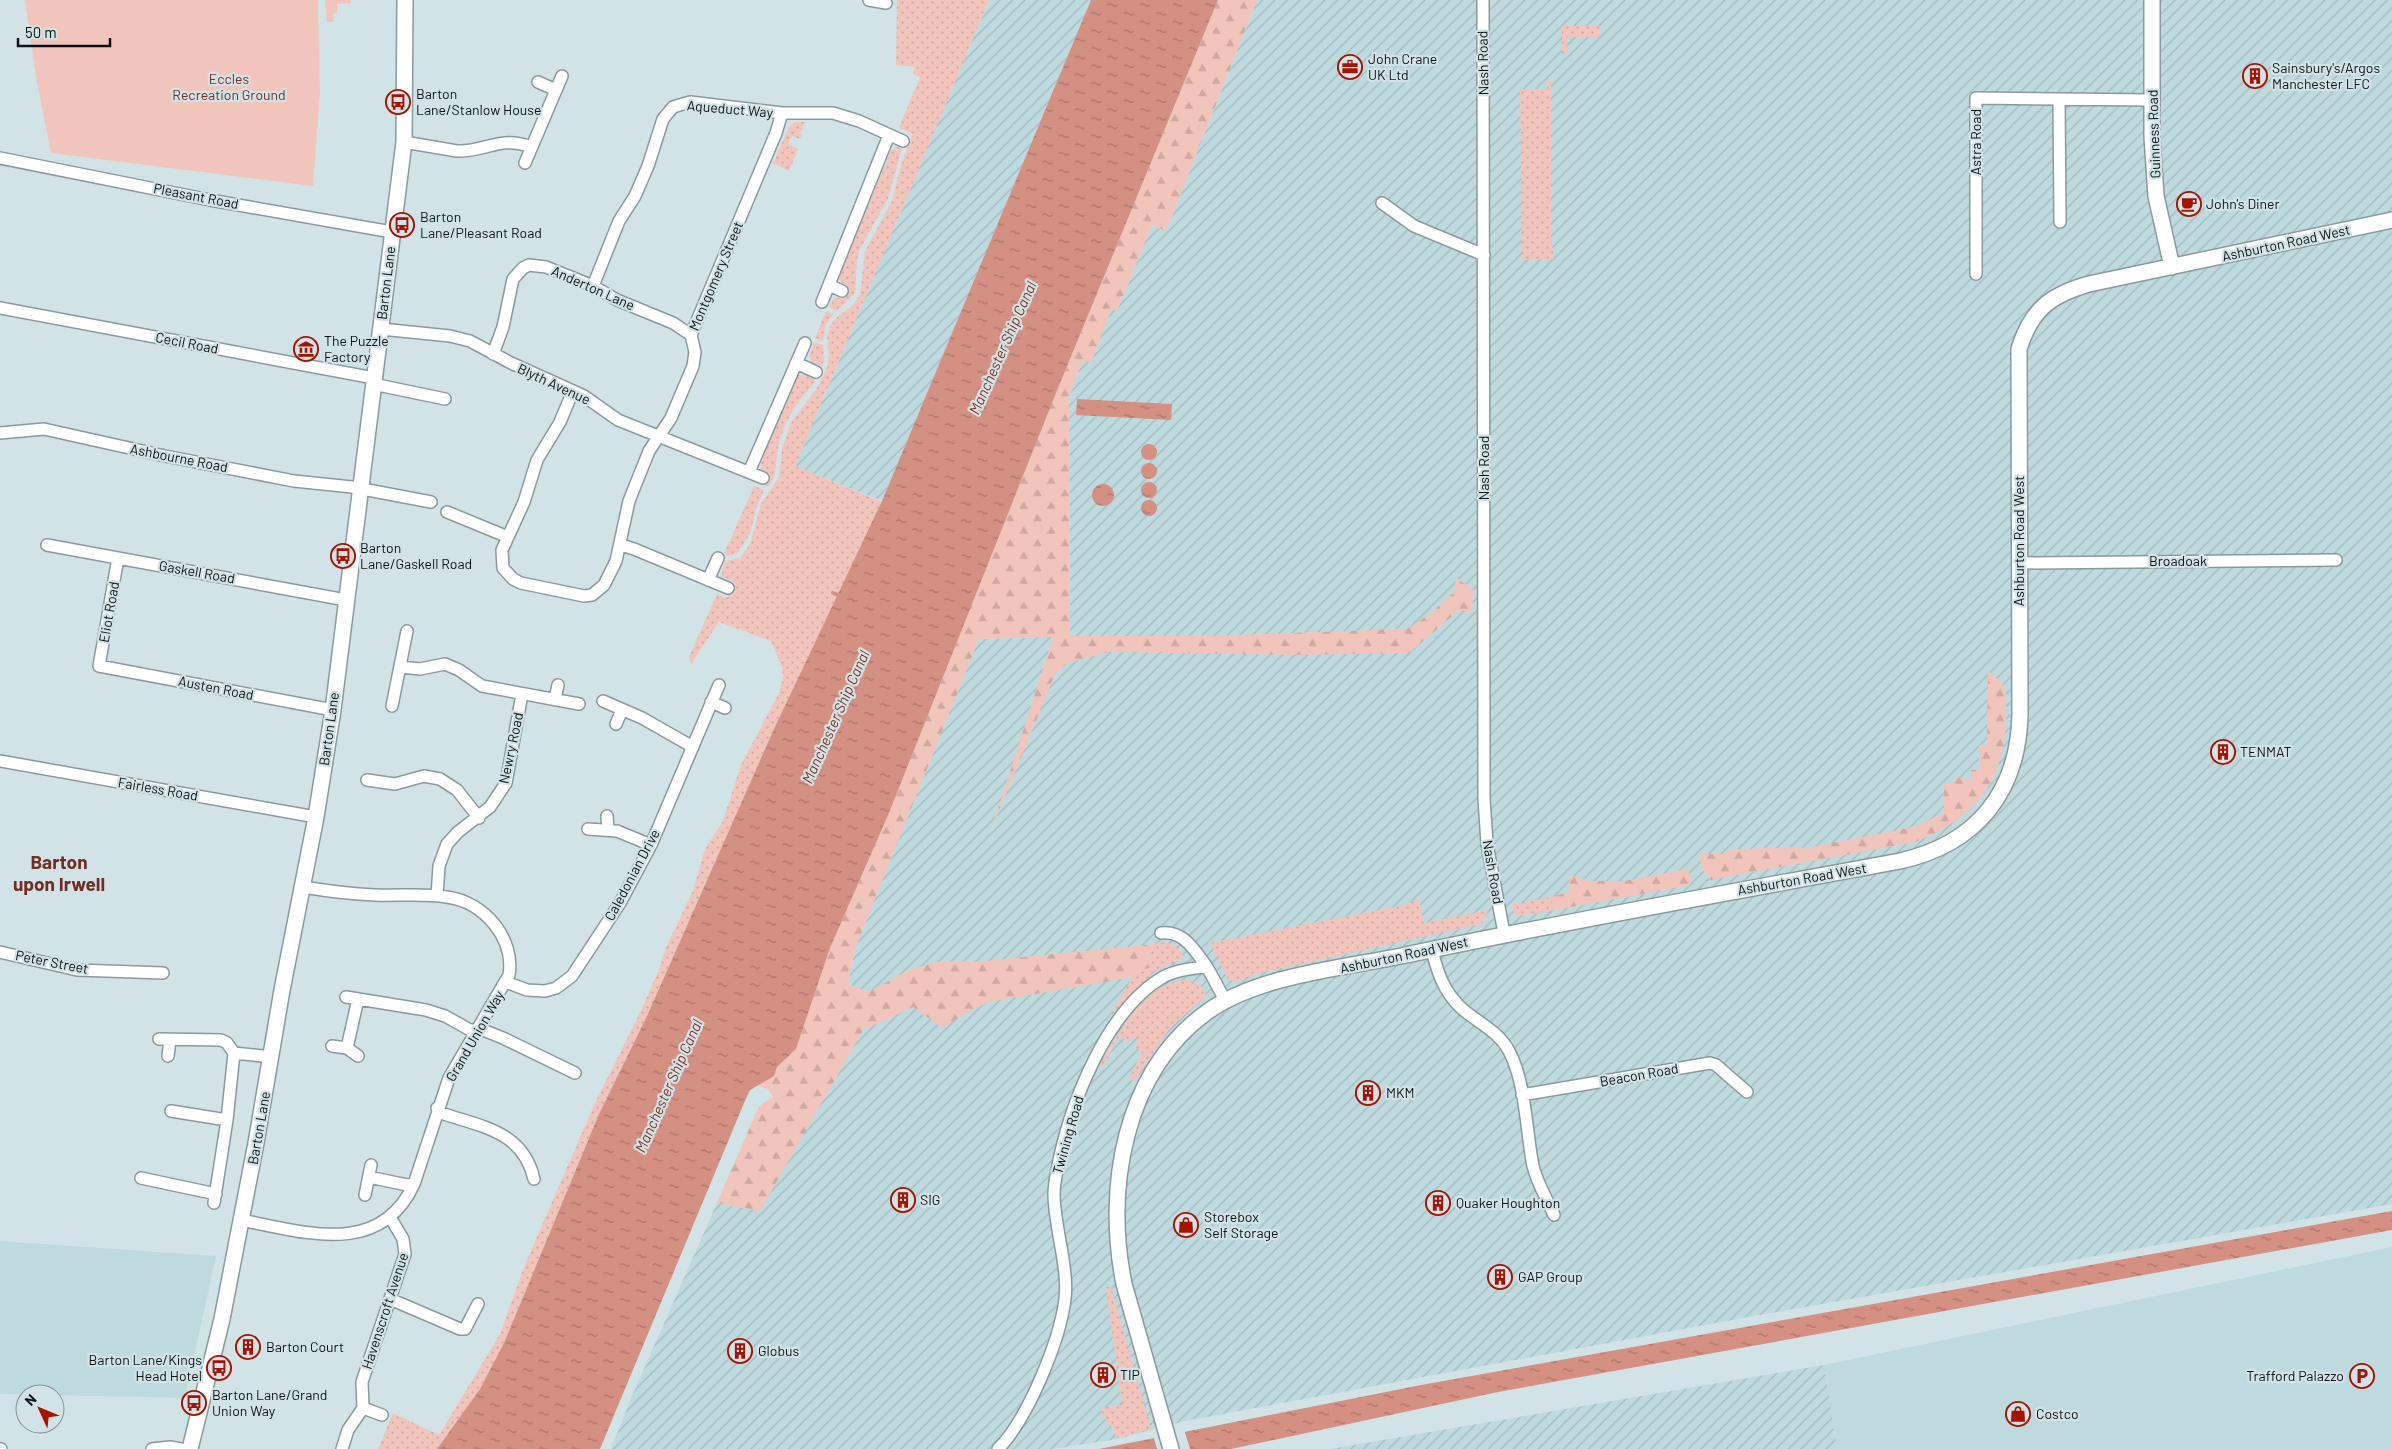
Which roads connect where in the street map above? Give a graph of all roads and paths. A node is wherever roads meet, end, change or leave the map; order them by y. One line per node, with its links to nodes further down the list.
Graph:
1 (406, 0): 14 (main road, Barton Lane)
2 (869, 0): 5 (street)
3 (1483, 0): 22 (street, Nash Road)
4 (2152, 0): 10 (main road, Guinness Road)
5 (886, 3)
6 (562, 76): 8 (street)
7 (538, 82): 8 (street)
8 (556, 90): 15 (street)
9 (2059, 98): 10 (street, Astra Road); 20 (street); 24 (street, Astra Road)
10 (2152, 100): 23 (main road, Guinness Road)
11 (782, 113): 12 (street, Aqueduct Way); 26 (street, Aqueduct Way); 31 (street, Montgomery Street)
12 (889, 135): 13 (street, Aqueduct Way); 25 (street)
13 (902, 141)
14 (404, 142): 15 (street); 21 (main road, Barton Lane)
15 (532, 147): 17 (street)
16 (0, 158): 21 (street, Pleasant Road)
17 (525, 163)
18 (1382, 203): 22 (street)
19 (2392, 220): 23 (main road, Ashburton Road West)
20 (2060, 222)
21 (392, 232): 30 (main road, Barton Lane)
22 (1484, 255): 85 (street, Nash Road)
23 (2172, 267): 52 (main road, Ashburton Road West)
24 (1976, 274)
25 (829, 285): 27 (street); 28 (street)
26 (593, 286): 31 (street, Anderton Lane); 33 (street, Anderton Lane)
27 (842, 291)
28 (822, 302)
29 (0, 308): 36 (street, Cecil Road)
30 (381, 329): 33 (street, Blyth Avenue); 36 (main road, Barton Lane)
31 (691, 335): 40 (street, Montgomery Street)
32 (805, 343): 34 (street)
33 (493, 354): 37 (street, Blyth Avenue)
34 (796, 363): 35 (street); 41 (street)
35 (816, 372)
36 (373, 381): 38 (street, Cecil Road); 43 (main road, Barton Lane)
37 (573, 391): 40 (street, Blyth Avenue); 46 (street)
38 (445, 399)
39 (0, 433): 43 (street, Ashbourne Road)
40 (659, 437): 41 (street, Blyth Avenue); 48 (street, Montgomery Street)
41 (749, 472): 42 (street, Blyth Avenue)
42 (763, 478)
43 (359, 490): 44 (street, Ashbourne Road); 55 (main road, Barton Lane)
44 (431, 502)
45 (447, 512): 46 (street)
46 (508, 537): 48 (street, Montgomery Street)
47 (47, 545): 49 (street, Gaskell Road)
48 (621, 546): 53 (street)
49 (118, 558): 55 (street, Gaskell Road); 57 (street, Eliot Road)
50 (718, 558): 53 (street)
51 (2336, 560): 52 (street, Broadoak)
52 (2019, 563): 85 (main road, Ashburton Road West)
53 (708, 580): 54 (street)
54 (728, 588)
55 (346, 600): 68 (main road, Barton Lane)
56 (407, 631): 58 (street)
57 (99, 666): 68 (street, Austen Road)
58 (400, 667): 61 (street); 66 (street)
59 (558, 685): 62 (street)
60 (719, 685): 64 (street, Caledonian Drive)
61 (522, 694): 62 (street); 78 (street, Newry Road)
62 (555, 700): 65 (street)
63 (602, 701): 69 (street)
64 (711, 702): 67 (street); 71 (street, Caledonian Drive)
65 (579, 704)
66 (392, 706)
67 (725, 708)
68 (333, 710): 77 (main road, Barton Lane)
69 (622, 710): 70 (street); 71 (street)
70 (616, 724)
71 (692, 747): 81 (street, Caledonian Drive)
72 (0, 761): 77 (street, Fairless Road)
73 (366, 780): 74 (street)
74 (384, 784): 75 (street); 78 (street)
75 (382, 796)
76 (607, 816): 80 (street)
77 (316, 817): 82 (main road, Barton Lane)
78 (479, 818): 83 (street, Newry Road)
79 (588, 829): 80 (street)
80 (608, 829): 81 (street)
81 (651, 845): 90 (street, Caledonian Drive)
82 (303, 887): 83 (street, Grand Union Way); 100 (main road, Barton Lane)
83 (437, 896): 90 (street, Grand Union Way)
84 (1161, 933): 88 (street)
85 (1504, 933): 86 (main road, Ashburton Road West)
86 (1432, 949): 93 (main road, Ashburton Road West); 103 (street)
87 (0, 952): 89 (street, Peter Street)
88 (1207, 967): 93 (street); 124 (street, Twining Road)
89 (163, 973)
90 (506, 982): 94 (street, Grand Union Way)
91 (346, 997): 92 (street)
92 (358, 999): 94 (street); 96 (street)
93 (1225, 1000): 125 (main road, Ashburton Road West)
94 (477, 1030): 101 (street); 104 (street, Grand Union Way)
95 (332, 1046): 96 (street)
96 (347, 1048): 99 (street)
97 (234, 1053): 98 (street); 100 (street); 106 (street)
98 (168, 1056)
99 (358, 1056)
100 (272, 1058): 115 (main road, Barton Lane)
101 (575, 1073)
102 (1747, 1092): 103 (street, Beacon Road)
103 (1522, 1095): 113 (street)
104 (437, 1108): 110 (street); 111 (street, Grand Union Way)
105 (171, 1110): 106 (street)
106 (227, 1120): 109 (street)
107 (371, 1165): 108 (street)
108 (369, 1177): 111 (street); 112 (street)
109 (141, 1178)
110 (534, 1180)
111 (414, 1184): 114 (street, Grand Union Way)
112 (365, 1195)
113 (1554, 1215)
114 (390, 1217): 115 (street, Grand Union Way); 116 (street, Havenscroft Avenue)
115 (241, 1220): 122 (main road, Barton Lane)
116 (390, 1299): 117 (street); 118 (street, Havenscroft Avenue)
117 (478, 1304)
118 (363, 1408): 119 (street); 123 (street)
119 (382, 1415)
120 (152, 1449): 121 (street)
121 (181, 1449)
122 (190, 1449)
123 (342, 1449)
124 (998, 1449)
125 (1171, 1449)

